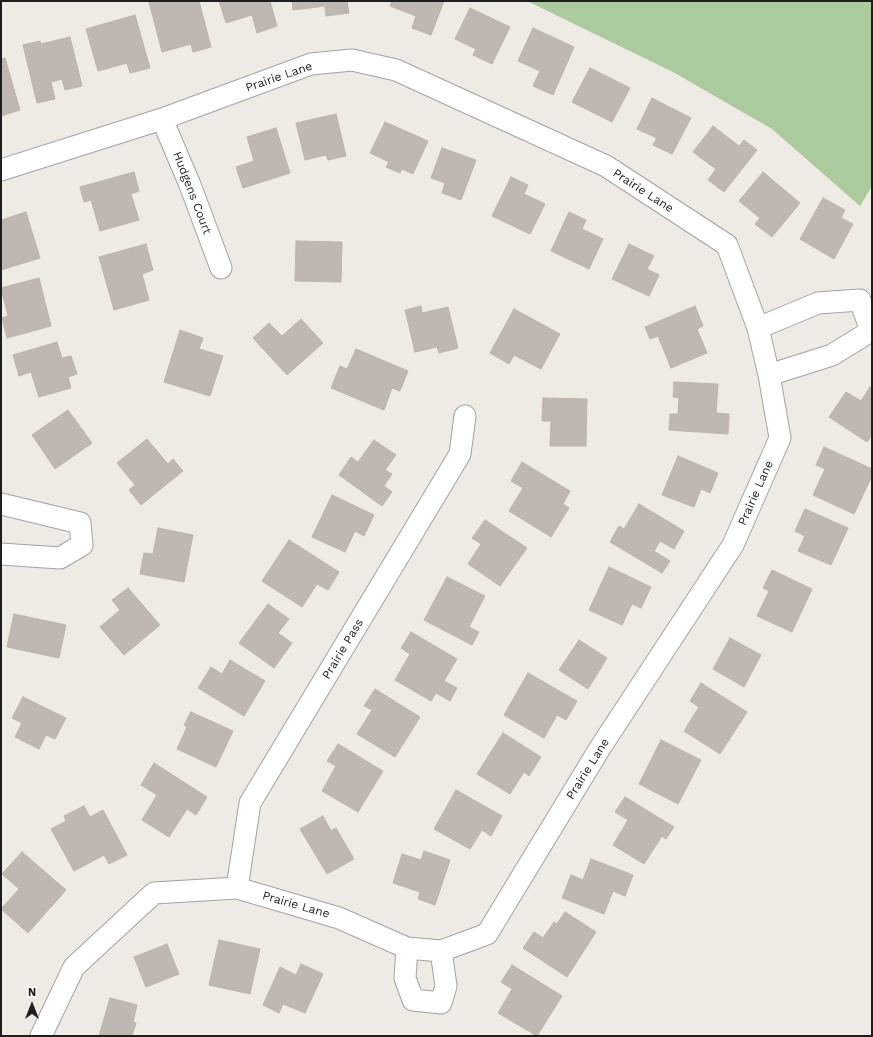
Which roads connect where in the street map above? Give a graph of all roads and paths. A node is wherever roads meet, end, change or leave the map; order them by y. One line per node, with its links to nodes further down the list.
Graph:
1 (162, 119): 2 (street, Prairie Lane); 3 (street, Hudgens Court); 4 (street, Prairie Lane)
2 (1, 170)
3 (221, 268)
4 (758, 328): 5 (street, Prairie Lane); 5 (street)
5 (769, 375): 11 (street, Prairie Lane)
6 (466, 416): 9 (street, Prairie Pass)
7 (1, 504): 8 (street)
8 (1, 554)
9 (237, 888): 10 (street, Prairie Lane); 12 (street, Prairie Lane)
10 (407, 948): 11 (street, Prairie Lane); 11 (street)
11 (441, 951)
12 (41, 1036)

